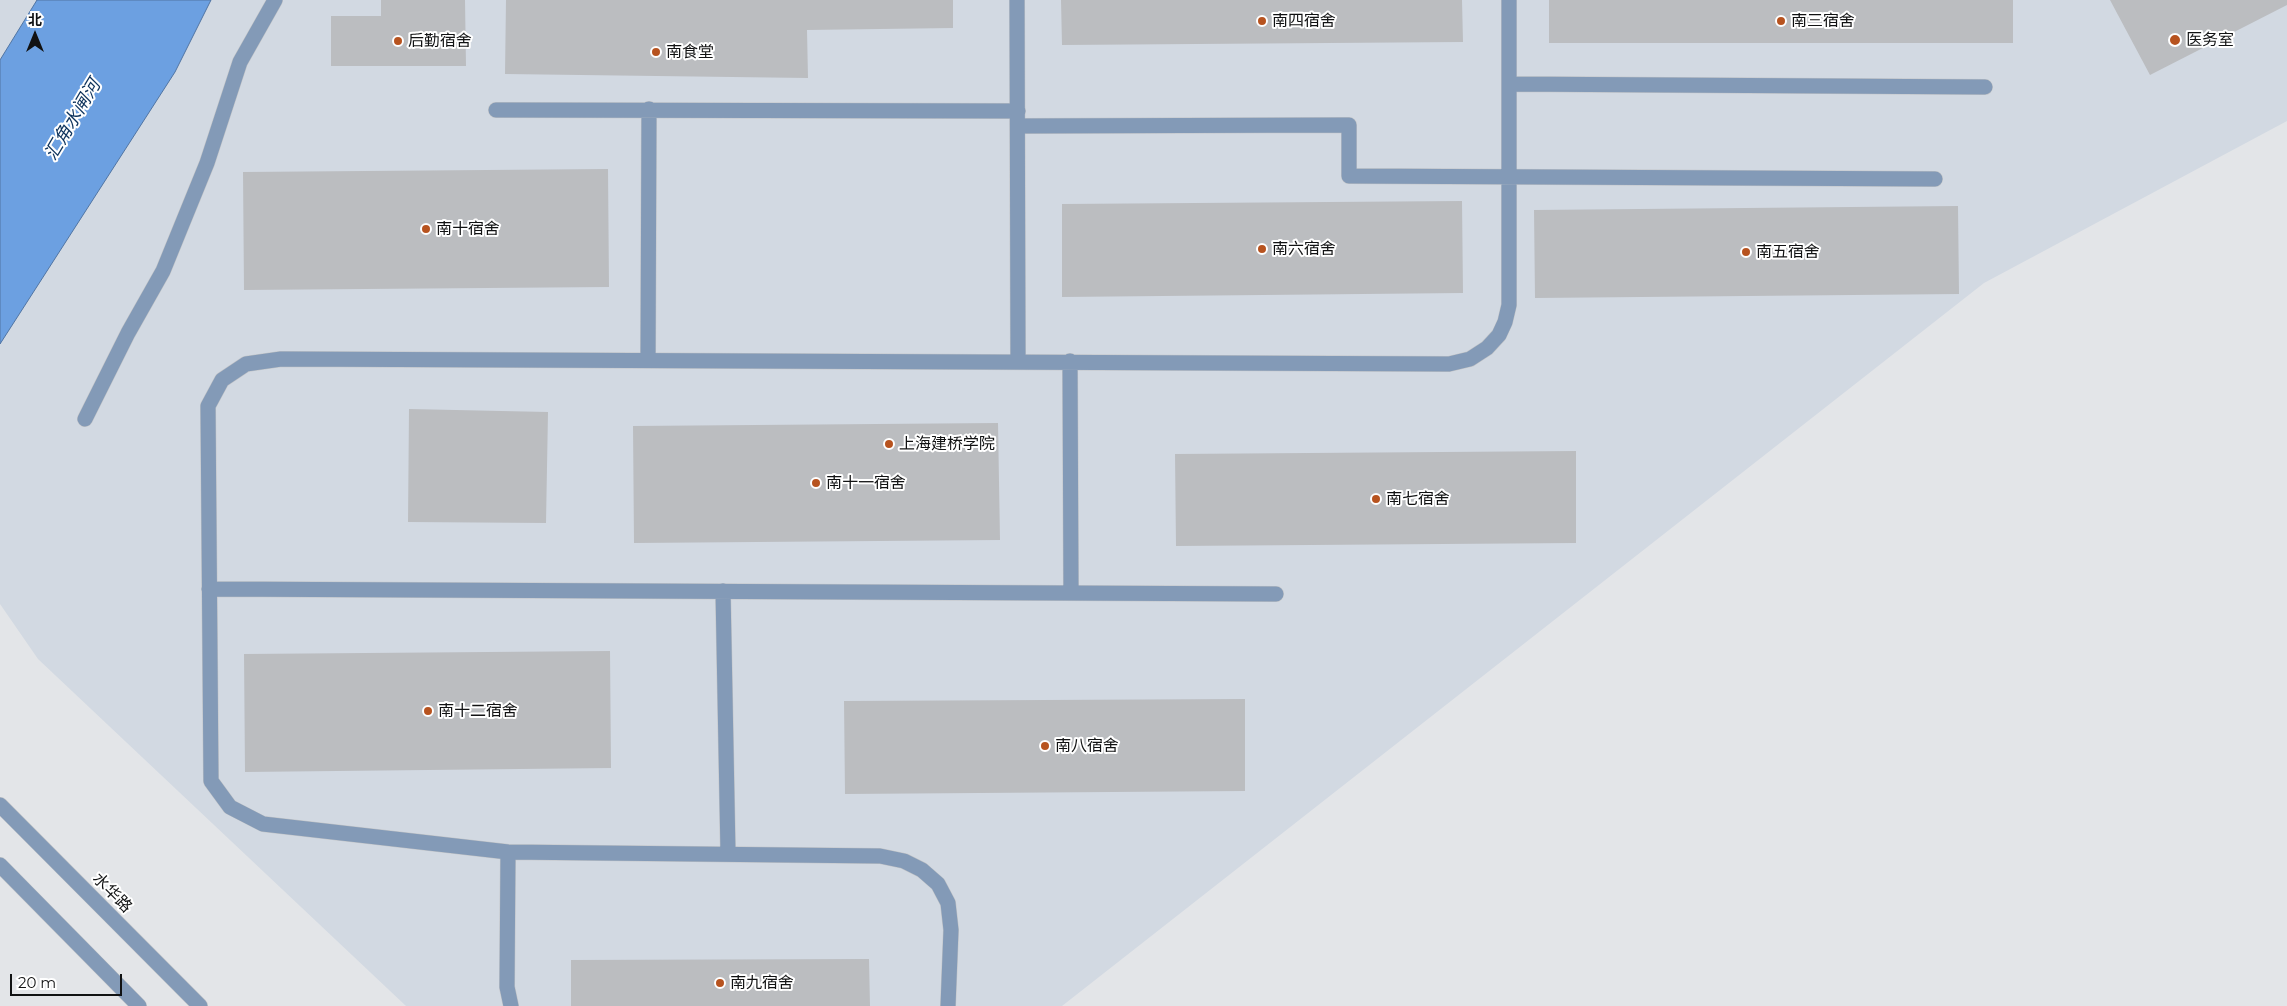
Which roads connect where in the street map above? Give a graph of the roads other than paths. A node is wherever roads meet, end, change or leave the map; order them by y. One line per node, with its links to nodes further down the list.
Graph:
1 (275, 0): 14 (street)
2 (1017, 0): 8 (street)
3 (1510, 0): 4 (street)
4 (1510, 84): 5 (street); 9 (street)
5 (1985, 87)
6 (649, 109): 7 (street); 8 (street); 11 (street)
7 (496, 110)
8 (1018, 119): 9 (street); 13 (street)
9 (1510, 176): 10 (street); 12 (street)
10 (1934, 179)
11 (648, 360): 13 (street); 15 (street)
12 (1070, 361): 13 (street); 17 (street)
13 (1018, 362)
14 (85, 419)
15 (209, 589): 16 (street); 20 (street)
16 (723, 591): 17 (street); 21 (street)
17 (1072, 593): 18 (street)
18 (1276, 594)
19 (0, 805): 24 (street, 水华路)
20 (508, 852): 21 (street); 25 (street)
21 (728, 853): 26 (street)
22 (0, 865): 23 (street)
23 (139, 1006)
24 (200, 1006)
25 (511, 1006)
26 (948, 1006)

